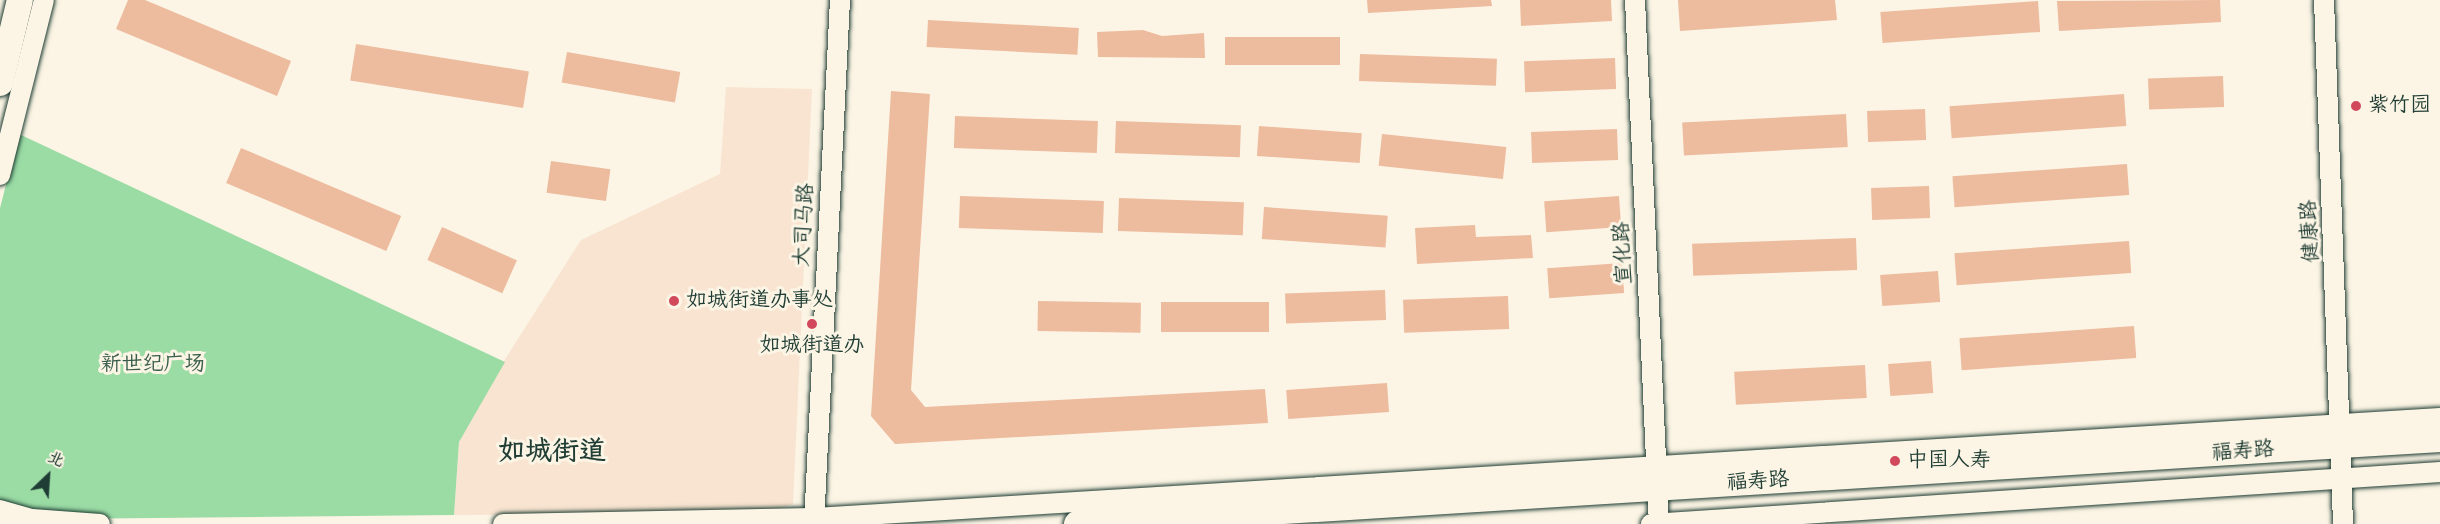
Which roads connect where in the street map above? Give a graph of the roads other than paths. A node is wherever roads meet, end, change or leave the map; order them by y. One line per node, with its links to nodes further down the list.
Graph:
1 (2, 0): 7 (main road)
2 (20, 0): 8 (main road)
3 (44, 0): 9 (street)
4 (840, 0): 18 (street, 大司马路)
5 (1635, 0): 15 (street, 宣化路)
6 (2324, 0): 12 (street, 健康路)
7 (0, 9)
8 (0, 83)
9 (0, 175)
10 (2440, 418): 12 (street)
11 (2440, 439): 12 (main road, 福寿路)
12 (2343, 452): 13 (main road, 福寿路); 14 (street); 15 (main road, 福寿路); 15 (street); 24 (street, 健康路)
13 (2440, 454)
14 (2440, 472)
15 (1657, 505): 18 (street); 22 (main road, 福寿路); 23 (main road, 福寿路)
16 (0, 510): 20 (street)
17 (0, 521): 19 (main road)
18 (814, 521): 21 (street)
19 (6, 524)
20 (100, 524)
21 (503, 524)
22 (1077, 524)
23 (1333, 524)
24 (2343, 524)

